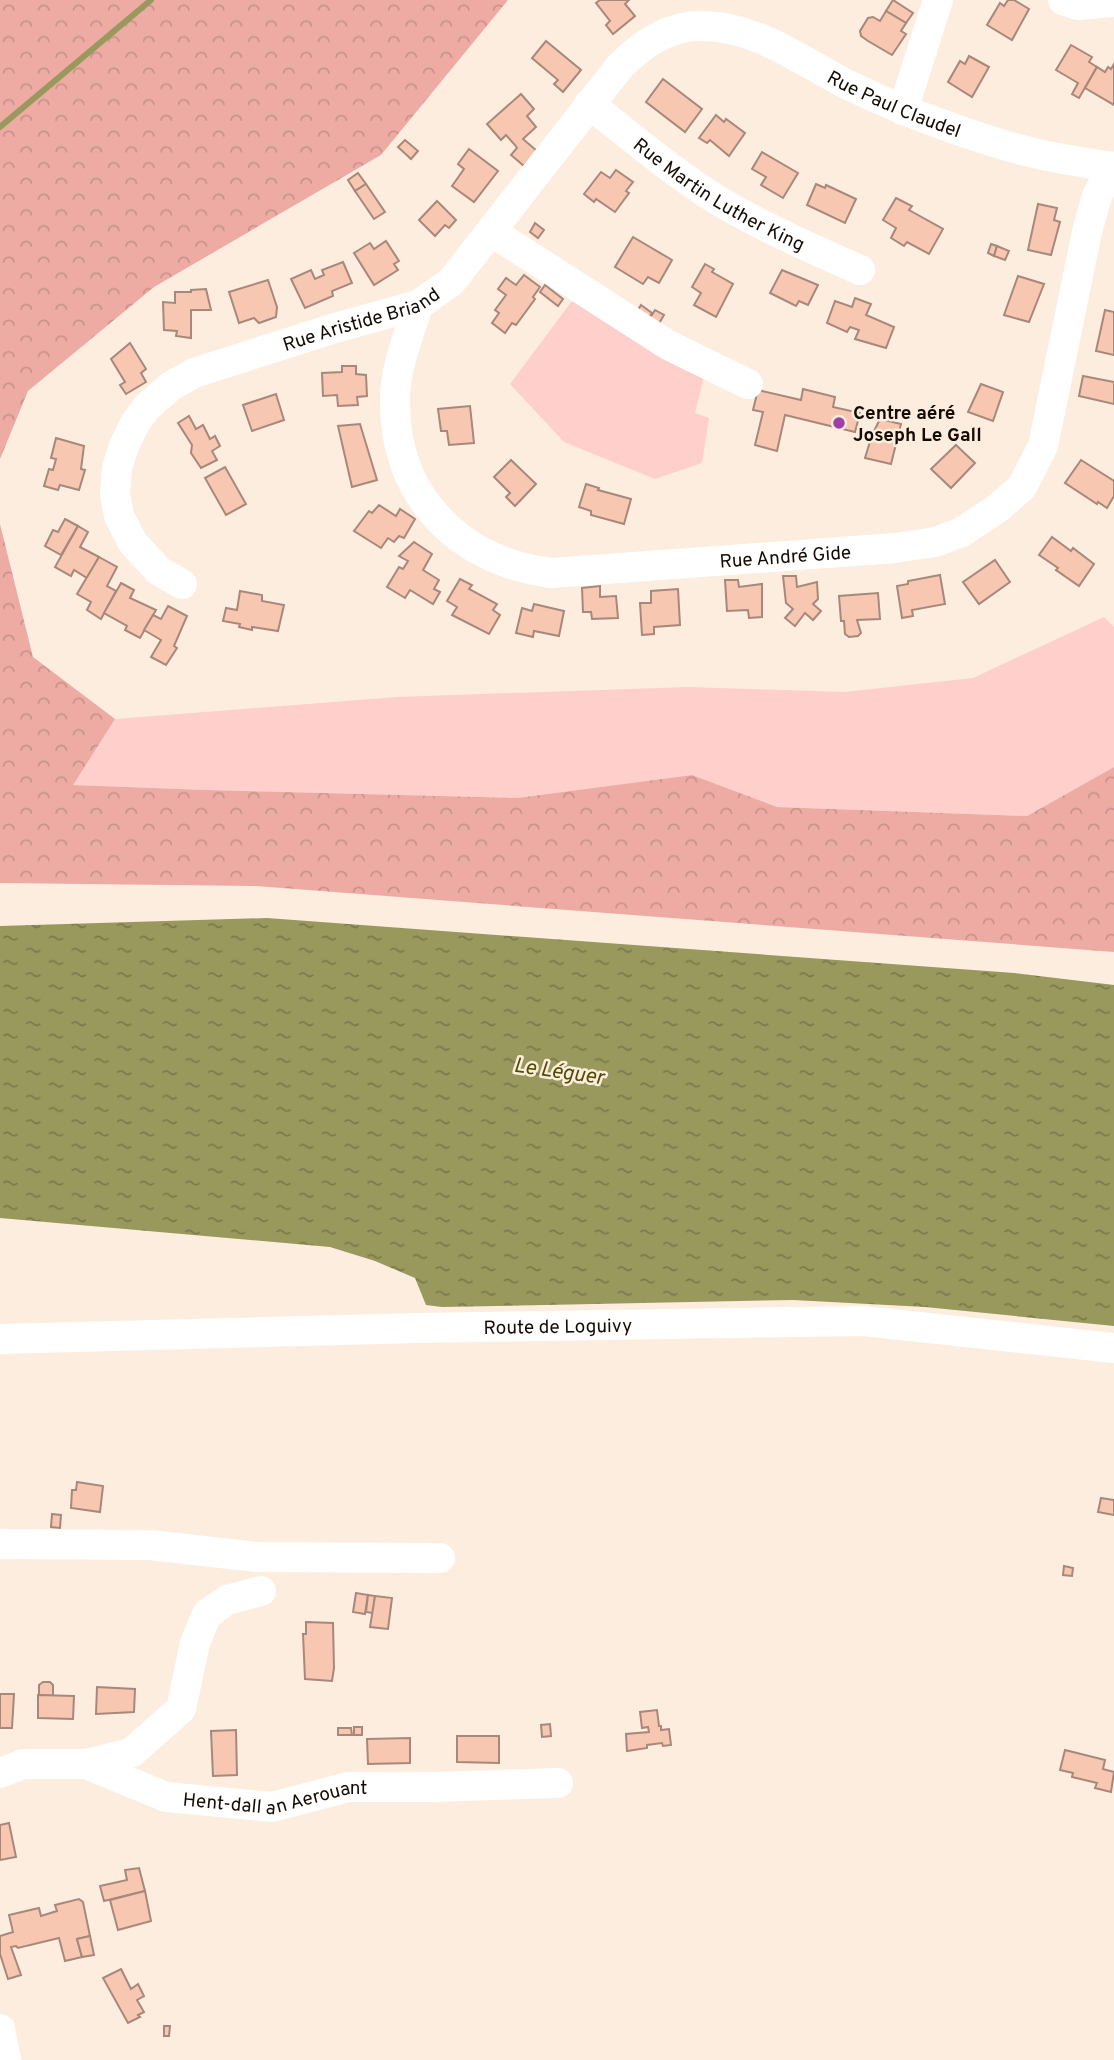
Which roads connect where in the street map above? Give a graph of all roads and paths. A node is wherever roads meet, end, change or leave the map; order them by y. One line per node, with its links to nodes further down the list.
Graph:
1 (1063, 0): 3 (street)
2 (940, 1): 6 (street)
3 (1114, 2)
4 (680, 28): 5 (street, Rue Aristide Briand); 6 (street, Rue Paul Claudel)
5 (589, 104): 8 (street, Rue Aristide Briand); 9 (street, Rue Martin Luther King)
6 (903, 110): 7 (street, Rue Paul Claudel)
7 (1113, 167): 10 (street, Rue André Gide)
8 (492, 232): 10 (street, Rue Aristide Briand); 11 (street)
9 (860, 270)
10 (418, 305): 12 (street, Rue Aristide Briand)
11 (748, 384)
12 (182, 583)
13 (0, 1339): 14 (street, Route de Loguivy)
14 (1114, 1348)
15 (0, 1544): 16 (street)
16 (440, 1558)
17 (261, 1591): 18 (street)
18 (86, 1763): 19 (street, Hent-dall an Aerouant); 20 (street, Hent-dall an Aerouant)
19 (0, 1773)
20 (558, 1783)

